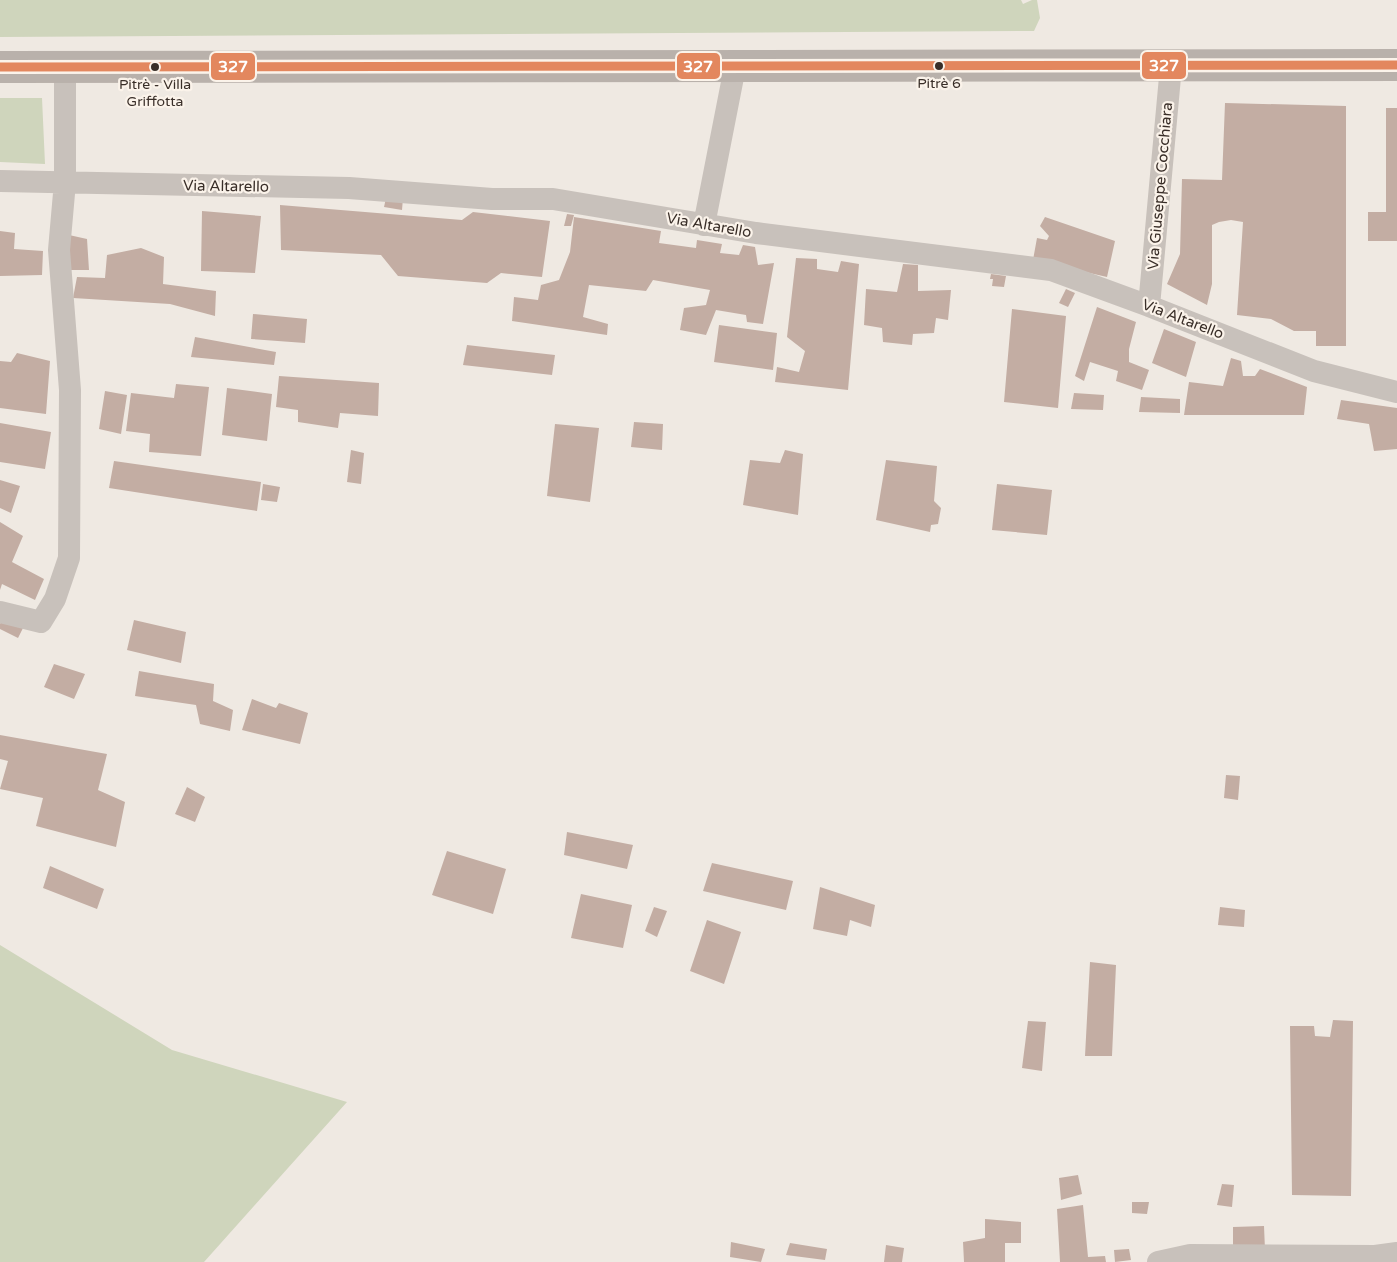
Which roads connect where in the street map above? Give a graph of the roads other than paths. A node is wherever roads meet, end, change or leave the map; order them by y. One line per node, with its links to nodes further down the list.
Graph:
1 (1397, 65): 2 (street)
2 (1171, 66): 5 (street); 9 (street, Via Giuseppe Cocchiara)
3 (0, 67): 4 (street)
4 (65, 67): 5 (street); 7 (street)
5 (735, 67): 8 (street)
6 (0, 181): 7 (street, Via Altarello)
7 (65, 182): 8 (street, Via Altarello); 11 (street)
8 (704, 225): 9 (street, Via Altarello)
9 (1149, 306): 10 (street, Via Altarello)
10 (1397, 392)
11 (0, 612)
12 (1397, 1253): 13 (street)
13 (1158, 1262)

